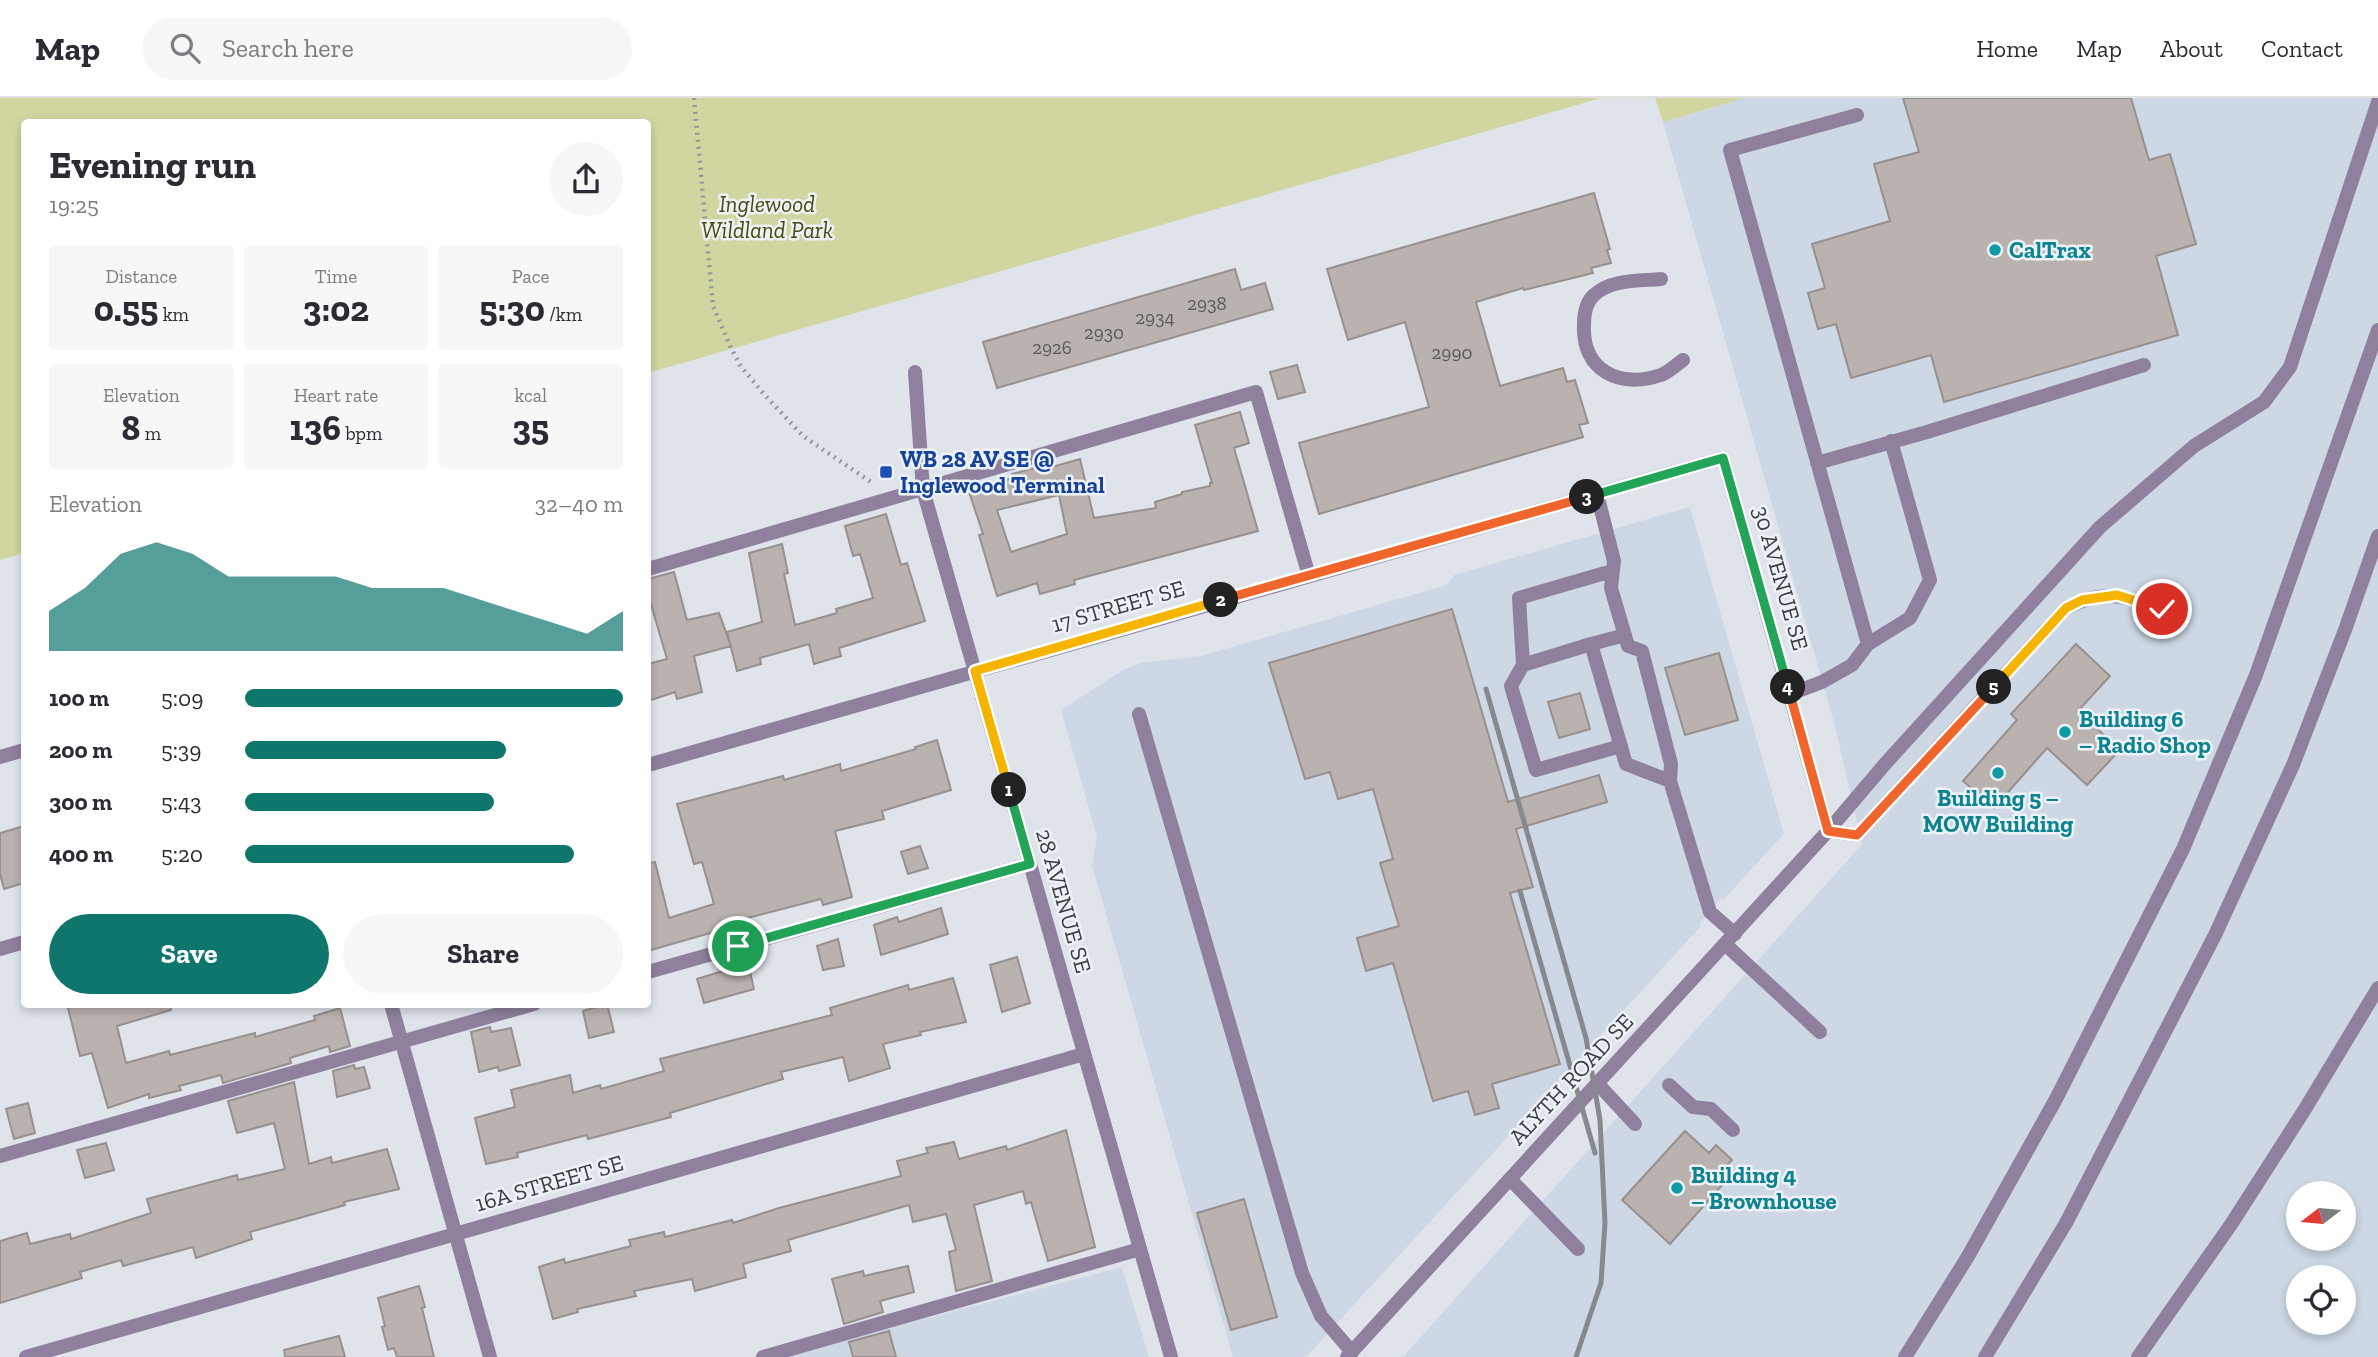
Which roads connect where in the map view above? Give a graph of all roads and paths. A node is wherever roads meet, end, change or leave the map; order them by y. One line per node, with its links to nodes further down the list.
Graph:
1 (694, 98): 14 (path)
2 (2378, 102): 32 (street, ALYTH ROAD SE)
3 (1857, 115): 11 (street)
4 (1661, 279): 6 (street)
5 (2378, 330): 58 (street)
6 (1683, 360)
7 (2144, 365): 9 (street)
8 (915, 372): 12 (street, 28 AVENUE SE)
9 (1891, 441): 11 (street); 22 (street)
10 (1723, 458): 13 (street, 17 STREET SE); 25 (street, 30 AVENUE SE)
11 (1817, 463): 22 (street)
12 (923, 490): 14 (street); 18 (street); 24 (street, 28 AVENUE SE)
13 (1597, 494): 17 (street); 18 (street, 17 STREET SE)
14 (895, 498): 16 (street)
15 (2378, 536): 59 (street)
16 (651, 568)
17 (1612, 571): 20 (street); 23 (street)
18 (1309, 576): 24 (street, 17 STREET SE)
19 (2162, 609): 32 (street)
20 (1625, 635): 21 (street); 31 (street)
21 (1591, 644): 23 (street); 27 (street)
22 (1868, 644): 25 (street)
23 (1523, 665): 27 (street)
24 (975, 671): 30 (street, 17 STREET SE); 33 (street, 28 AVENUE SE)
25 (1790, 694): 32 (street, 30 AVENUE SE)
26 (1139, 714): 53 (street)
27 (1621, 746): 31 (street)
28 (21, 751): 29 (street)
29 (0, 757)
30 (651, 764)
31 (1670, 781): 34 (street)
32 (1828, 831): 34 (street, ALYTH ROAD SE)
33 (1030, 864): 37 (street); 43 (street, 28 AVENUE SE)
34 (1730, 939): 41 (street); 44 (street, ALYTH ROAD SE)
35 (21, 943): 36 (street)
36 (0, 949)
37 (651, 971)
38 (2378, 988): 60 (street)
39 (392, 1008): 42 (street)
40 (520, 1008): 42 (street)
41 (1820, 1032)
42 (401, 1042): 48 (street); 50 (street)
43 (1084, 1054): 50 (street, 16A STREET SE); 51 (street, 28 AVENUE SE)
44 (1598, 1084): 46 (street); 49 (street, ALYTH ROAD SE)
45 (1669, 1085): 47 (street)
46 (1635, 1124)
47 (1733, 1130)
48 (0, 1156)
49 (1510, 1179): 52 (street); 53 (street, ALYTH ROAD SE)
50 (455, 1233): 54 (street, 16A STREET SE); 55 (street)
51 (1140, 1249): 56 (street); 57 (street, 28 AVENUE SE)
52 (1578, 1249)
53 (1349, 1354)
54 (26, 1357)
55 (490, 1357)
56 (763, 1357)
57 (1171, 1357)
58 (1905, 1357)
59 (1985, 1357)
60 (2138, 1357)

